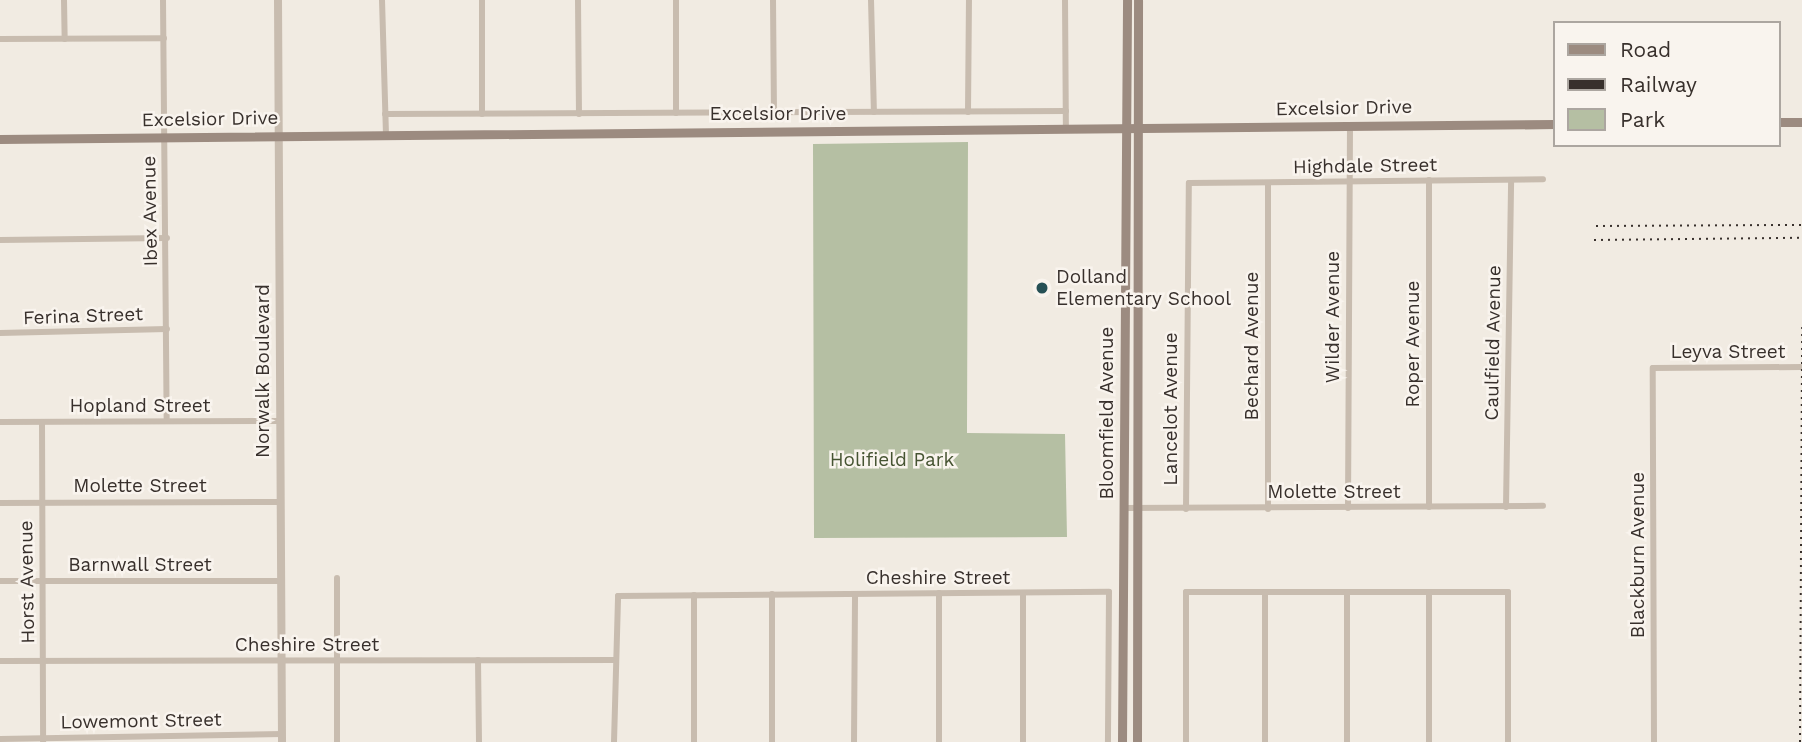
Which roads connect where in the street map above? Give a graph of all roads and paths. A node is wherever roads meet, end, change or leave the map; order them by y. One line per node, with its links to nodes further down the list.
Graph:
1 (64, 0): 16 (street)
2 (163, 0): 14 (street, Ibex Avenue)
3 (278, 0): 33 (street, Norwalk Boulevard)
4 (382, 0): 22 (street)
5 (482, 0): 23 (street)
6 (578, 0): 24 (street)
7 (676, 0): 20 (street)
8 (773, 0): 21 (street)
9 (872, 0): 18 (street)
10 (969, 0): 19 (street)
11 (1065, 0): 17 (street)
12 (1127, 0): 30 (main road, Bloomfield Avenue)
13 (1138, 0): 31 (main road, Bloomfield Avenue)
14 (164, 38): 16 (street); 34 (street, Ibex Avenue)
15 (0, 39): 16 (street)
16 (65, 39)
17 (1066, 111): 19 (street, Excelsior Drive); 29 (street)
18 (874, 112): 19 (street, Excelsior Drive); 21 (street, Excelsior Drive)
19 (968, 112)
20 (676, 113): 21 (street, Excelsior Drive); 24 (street, Excelsior Drive)
21 (774, 113)
22 (385, 114): 23 (street, Excelsior Drive); 32 (street)
23 (482, 114): 24 (street, Excelsior Drive)
24 (579, 114)
25 (1781, 122): 26 (main road)
26 (1802, 122)
27 (1554, 124): 28 (main road, Excelsior Drive)
28 (1350, 126): 31 (main road, Excelsior Drive); 37 (street, Wilder Avenue)
29 (1066, 129): 30 (main road, Excelsior Drive); 32 (main road, Excelsior Drive)
30 (1125, 129): 31 (main road, Excelsior Drive); 58 (main road, Bloomfield Avenue)
31 (1138, 129): 59 (main road, Bloomfield Avenue)
32 (386, 134): 33 (main road, Excelsior Drive)
33 (278, 136): 34 (main road, Excelsior Drive); 49 (street, Norwalk Boulevard)
34 (165, 137): 35 (main road, Excelsior Drive); 42 (street, Ibex Avenue)
35 (0, 139)
36 (1543, 179): 39 (street, Highdale Street)
37 (1350, 180): 38 (street, Highdale Street); 41 (street, Highdale Street); 60 (street, Wilder Avenue)
38 (1429, 180): 39 (street, Highdale Street); 56 (street, Roper Avenue)
39 (1511, 180): 57 (street, Caulfield Avenue)
40 (1189, 183): 41 (street, Highdale Street); 61 (street, Lancelot Avenue)
41 (1268, 183): 62 (street, Bechard Avenue)
42 (167, 238): 43 (street); 44 (street, Ibex Avenue)
43 (0, 240)
44 (167, 329): 45 (street, Ferina Street); 48 (street, Ibex Avenue)
45 (0, 334)
46 (1802, 368): 47 (street, Leyva Street)
47 (1653, 369): 100 (street, Blackburn Avenue)
48 (167, 421): 49 (street, Hopland Street); 51 (street, Hopland Street)
49 (279, 421): 53 (street, Norwalk Boulevard)
50 (0, 422): 51 (street, Hopland Street)
51 (41, 422): 52 (street, Horst Avenue)
52 (41, 502): 53 (street, Molette Street); 54 (street, Molette Street); 65 (street, Horst Avenue)
53 (280, 502): 66 (street, Norwalk Boulevard)
54 (0, 503)
55 (1544, 506): 57 (street, Molette Street)
56 (1429, 507): 57 (street, Molette Street); 60 (street, Molette Street)
57 (1506, 507)
58 (1124, 508): 59 (street, Molette Street); 93 (main road, Bloomfield Avenue)
59 (1138, 508): 61 (street, Molette Street); 94 (main road, Bloomfield Avenue)
60 (1348, 508): 62 (street, Molette Street)
61 (1186, 509): 62 (street, Molette Street)
62 (1268, 509)
63 (337, 578): 76 (street)
64 (0, 581): 65 (street, Barnwall Street)
65 (43, 581): 66 (street, Barnwall Street); 75 (street, Horst Avenue)
66 (281, 581): 80 (street, Norwalk Boulevard)
67 (1265, 592): 68 (street); 95 (street); 96 (street)
68 (1347, 592): 69 (street); 97 (street)
69 (1429, 592): 98 (street); 99 (street)
70 (939, 593): 71 (street, Cheshire Street); 73 (street, Cheshire Street); 90 (street)
71 (1023, 593): 91 (street); 92 (street, Cheshire Street)
72 (772, 594): 73 (street, Cheshire Street); 74 (street, Cheshire Street); 88 (street)
73 (855, 594): 89 (street)
74 (694, 595): 78 (street, Cheshire Street); 87 (street)
75 (43, 660): 79 (street, Cheshire Street); 80 (street, Cheshire Street); 83 (street, Horst Avenue)
76 (337, 660): 77 (street, Cheshire Street); 80 (street, Cheshire Street); 84 (street)
77 (478, 660): 78 (street, Cheshire Street); 85 (street)
78 (615, 660): 86 (street)
79 (0, 661)
80 (281, 661): 81 (street, Norwalk Boulevard)
81 (282, 738): 83 (street, Lowemont Street)
82 (0, 739): 83 (street, Lowemont Street)
83 (43, 740)
84 (337, 742)
85 (479, 742)
86 (614, 742)
87 (694, 742)
88 (772, 742)
89 (854, 742)
90 (939, 742)
91 (1023, 742)
92 (1108, 742)
93 (1122, 742)
94 (1137, 742)
95 (1186, 742)
96 (1265, 742)
97 (1347, 742)
98 (1429, 742)
99 (1508, 742)
100 (1654, 742)

